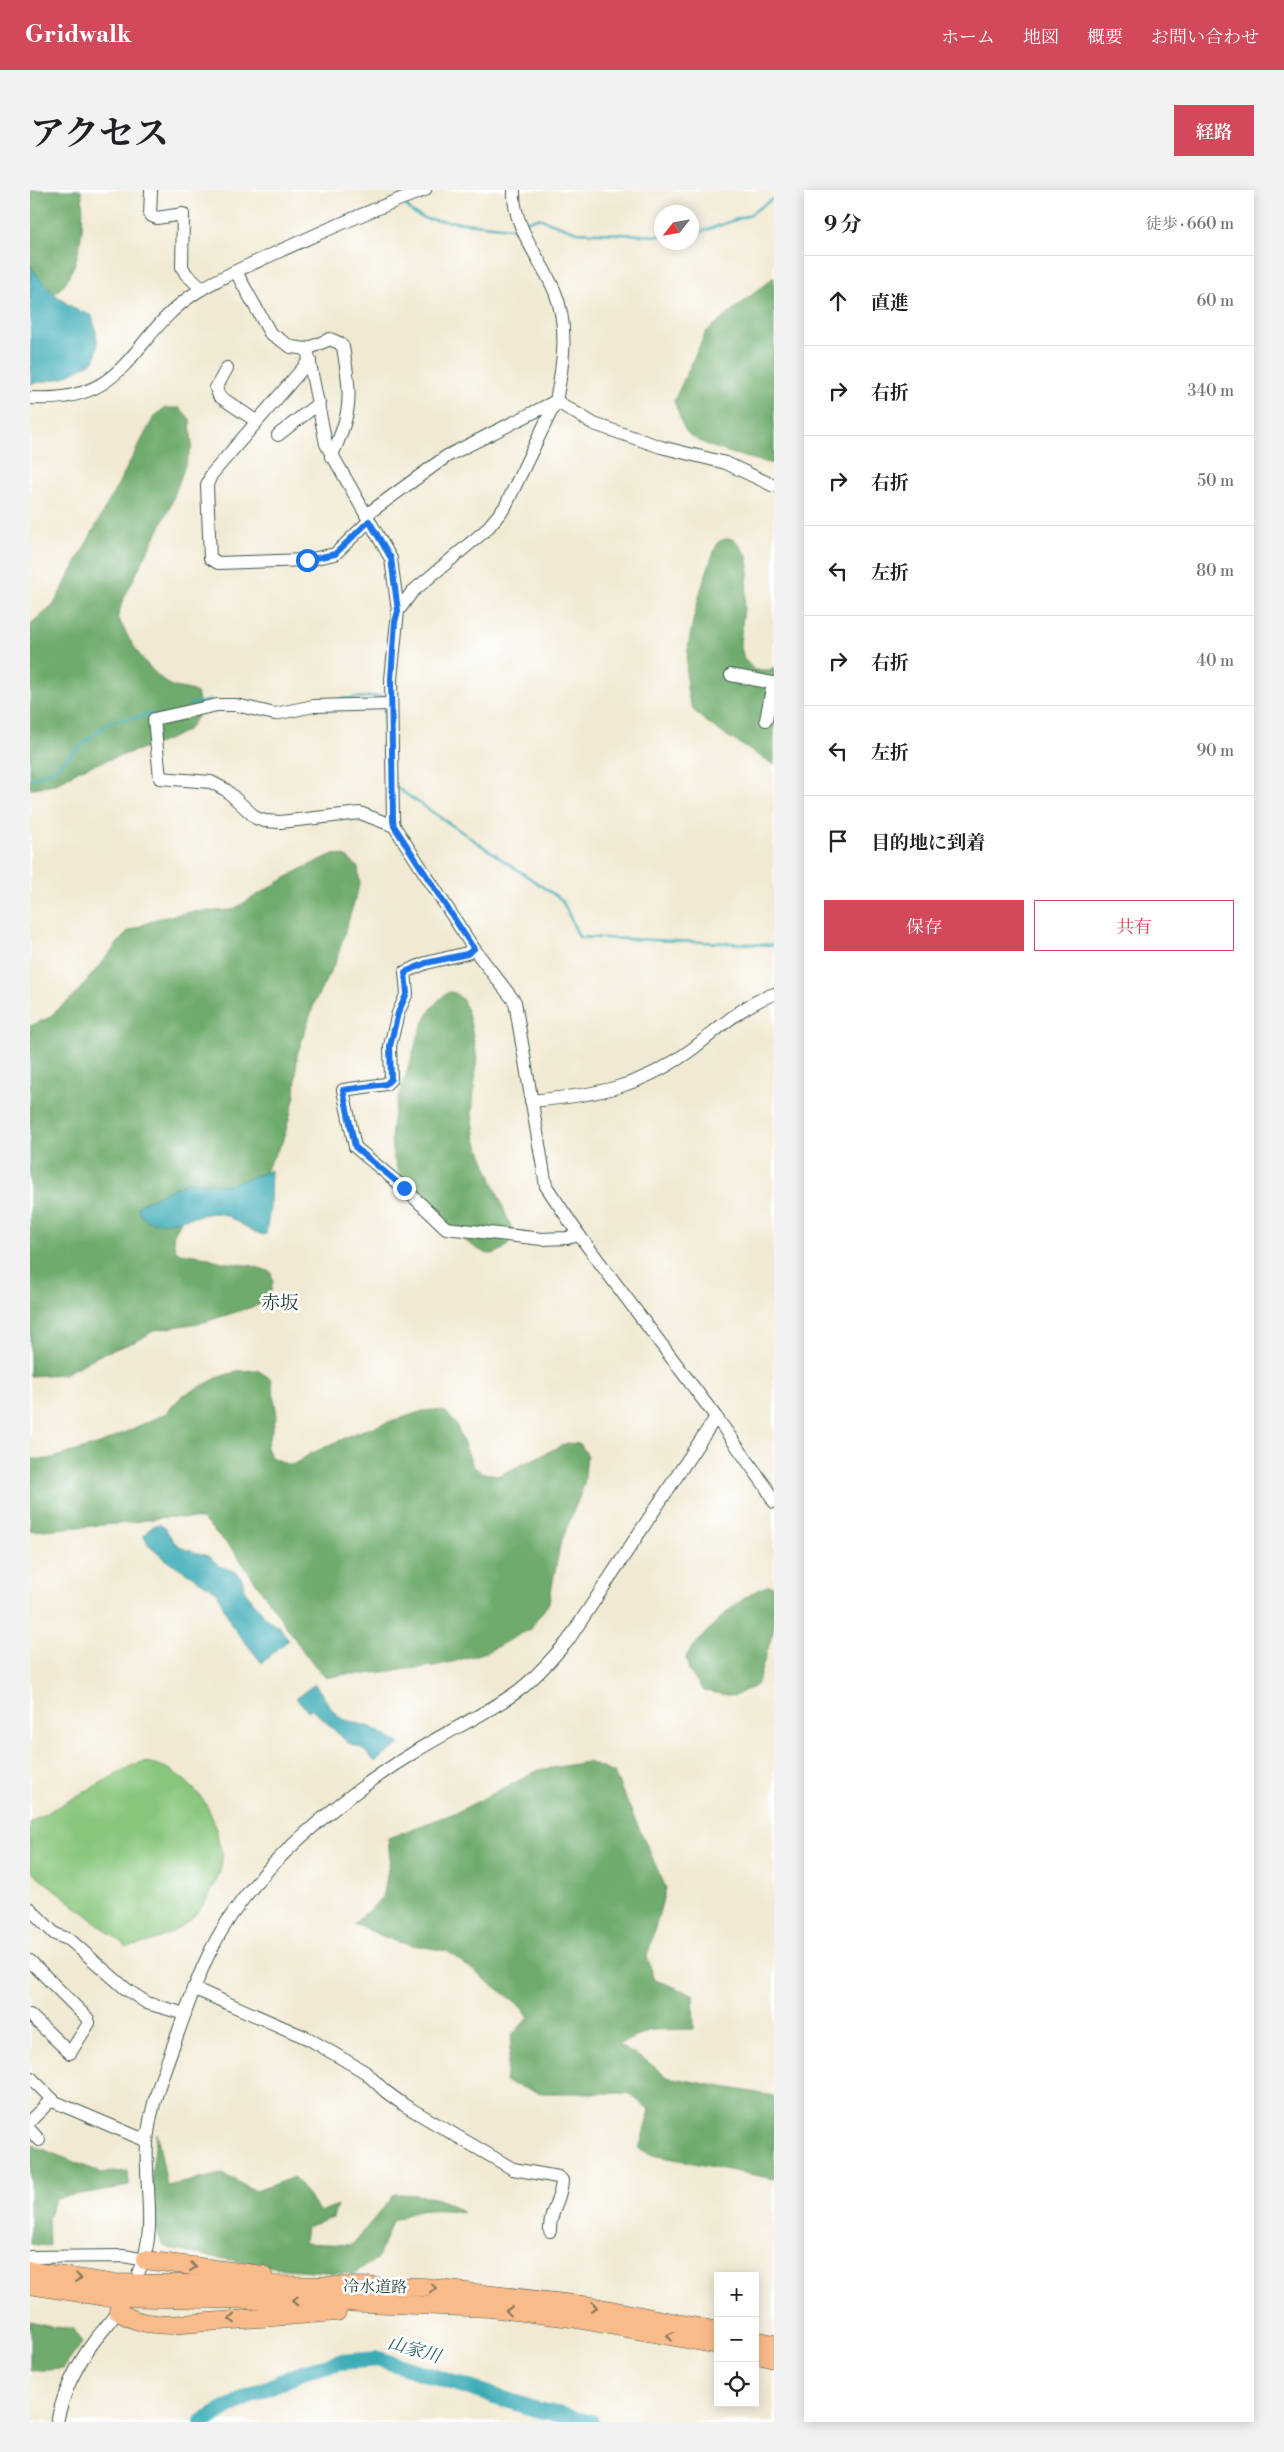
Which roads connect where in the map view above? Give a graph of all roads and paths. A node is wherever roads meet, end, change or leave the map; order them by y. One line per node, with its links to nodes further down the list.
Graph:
1 (151, 190): 5 (street)
2 (425, 190): 4 (street)
3 (514, 190): 9 (street)
4 (236, 272): 5 (street); 6 (street)
5 (202, 289): 8 (street)
6 (308, 355): 10 (street); 11 (street); 13 (street)
7 (227, 368): 11 (street)
8 (30, 398)
9 (556, 401): 14 (street); 15 (street); 16 (street)
10 (319, 403): 12 (street); 13 (street)
11 (256, 421): 15 (street)
12 (278, 435)
13 (331, 457): 15 (street)
14 (774, 486)
15 (367, 518): 16 (street)
16 (398, 611): 19 (street)
17 (731, 675): 18 (street)
18 (774, 681): 20 (street)
19 (391, 704): 21 (street); 21 (street)
20 (766, 720)
21 (394, 826): 22 (street)
22 (474, 949): 24 (street); 25 (street)
23 (774, 994): 24 (street)
24 (530, 1101): 25 (street)
25 (579, 1235): 26 (street)
26 (716, 1417): 27 (street); 30 (street)
27 (774, 1502)
28 (30, 1909): 31 (street)
29 (30, 1961): 32 (street)
30 (193, 1988): 31 (street); 39 (street)
31 (185, 2014): 38 (street)
32 (30, 2015)
33 (30, 2077): 34 (street)
34 (52, 2099): 35 (street); 38 (street)
35 (30, 2121)
36 (30, 2130): 37 (street)
37 (39, 2140)
38 (147, 2141): 41 (street)
39 (550, 2230)
40 (30, 2256): 41 (street)
41 (142, 2266): 44 (highway, one-way to 44)
42 (30, 2271): 44 (highway, 冷水道路, one-way to 44)
43 (30, 2286): 45 (highway, 冷水道路, one-way to 43)
44 (378, 2286): 47 (highway, 冷水道路, one-way to 47)
45 (420, 2305): 46 (highway, one-way to 46); 49 (highway, 冷水道路, one-way to 45)
46 (120, 2308): 53 (street)
47 (714, 2330)
48 (759, 2341): 50 (highway)
49 (714, 2344)
50 (774, 2344)
51 (759, 2355): 52 (highway)
52 (774, 2359)
53 (57, 2422)

